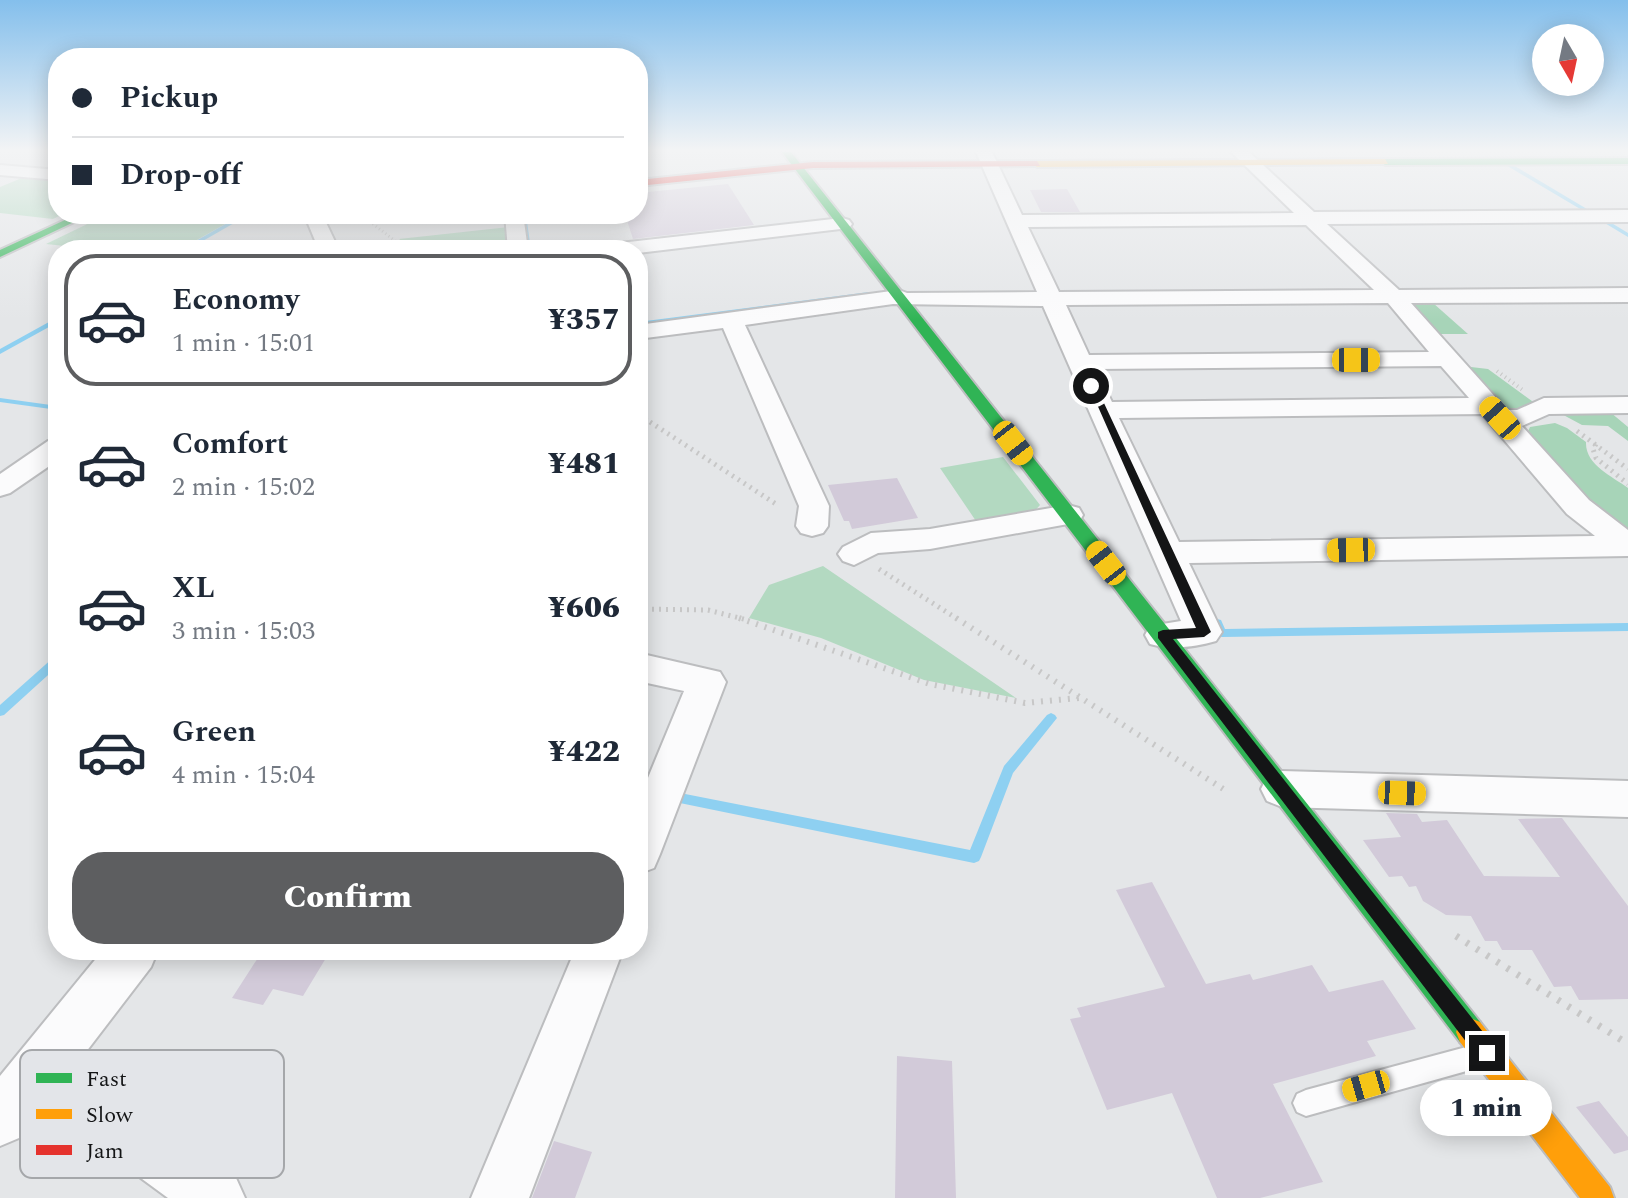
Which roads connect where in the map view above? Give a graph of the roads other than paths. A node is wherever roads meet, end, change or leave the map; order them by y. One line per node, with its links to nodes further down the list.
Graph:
1 (829, 208): 8 (street)
2 (1009, 208): 6 (street)
3 (1299, 208): 5 (street)
4 (1628, 216): 5 (street)
5 (1310, 218): 6 (street); 12 (street)
6 (1015, 221): 14 (street)
7 (64, 224): 10 (street)
8 (842, 224): 9 (street); 13 (street)
9 (648, 246)
10 (0, 254)
11 (1628, 295): 12 (street)
12 (1394, 297): 14 (street); 17 (street)
13 (900, 298): 14 (street); 15 (street); 26 (street)
14 (1052, 299): 18 (street)
15 (731, 320): 16 (street); 27 (street)
16 (648, 331)
17 (1448, 359): 18 (street); 21 (street)
18 (1080, 362): 20 (street)
19 (1628, 405): 21 (street)
20 (1102, 410): 21 (street); 29 (street)
21 (1495, 412): 28 (street)
22 (0, 457): 23 (street)
23 (48, 459)
24 (48, 461): 25 (street)
25 (0, 487)
26 (1068, 515): 30 (street); 31 (street)
27 (812, 526)
28 (1627, 546): 29 (street)
29 (1168, 553): 31 (street)
30 (854, 554)
31 (1163, 635): 33 (street)
32 (648, 669): 35 (street)
33 (1282, 789): 34 (street); 39 (street)
34 (1623, 807)
35 (648, 829)
36 (126, 960): 38 (street)
37 (595, 960): 45 (street)
38 (54, 1050)
39 (1487, 1053): 41 (lane); 46 (street)
40 (20, 1093): 42 (street)
41 (1306, 1103)
42 (0, 1119)
43 (188, 1178): 44 (street)
44 (216, 1198)
45 (500, 1198)
46 (1599, 1198)

